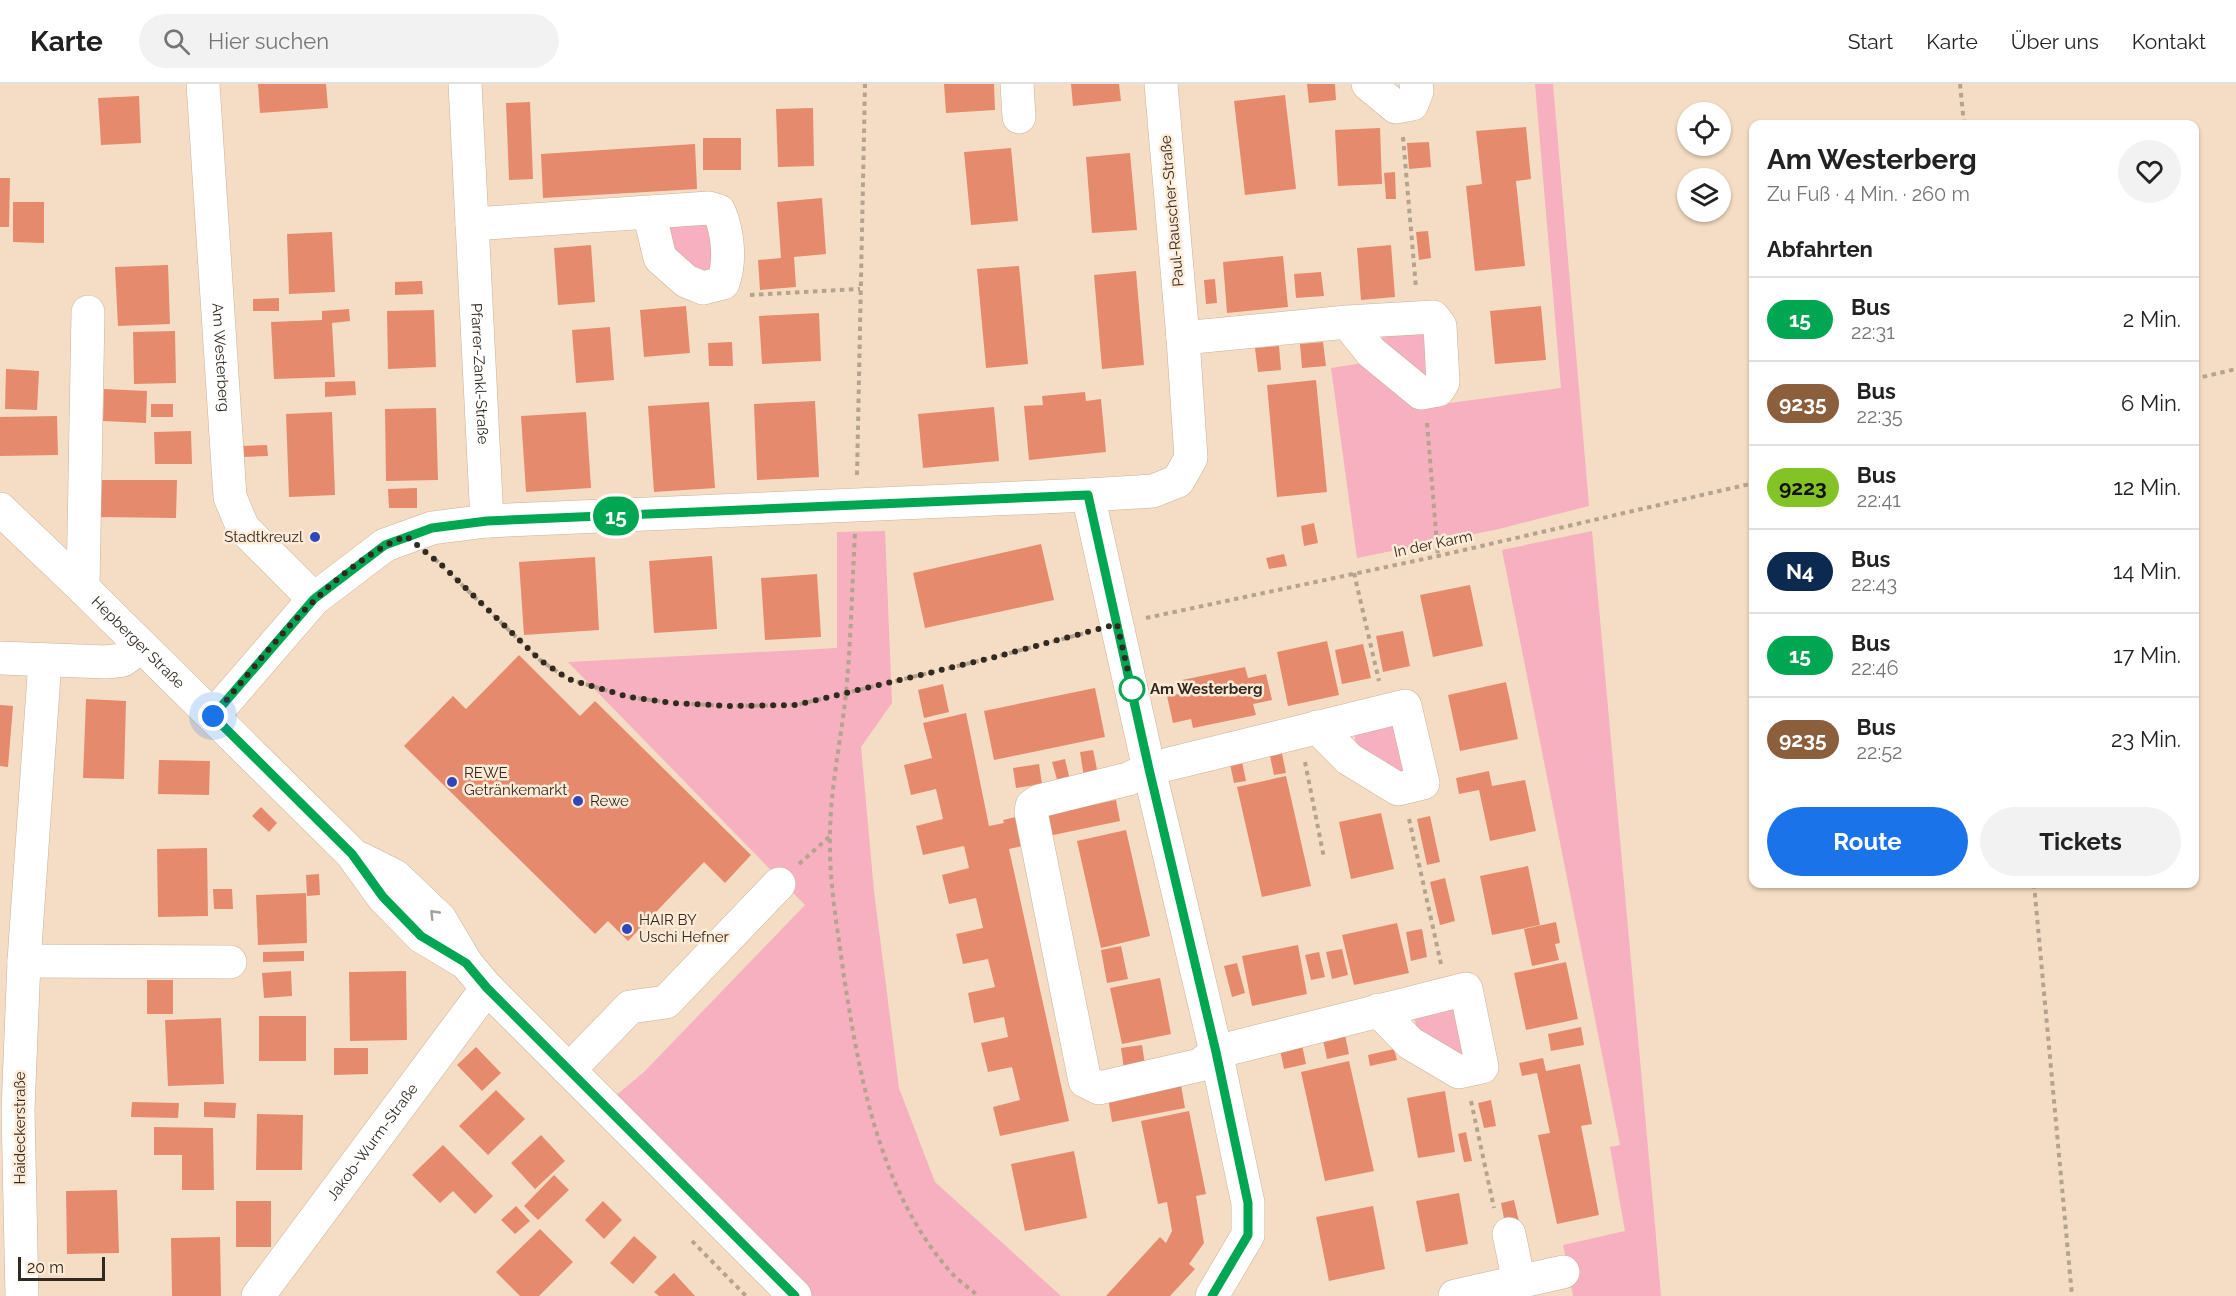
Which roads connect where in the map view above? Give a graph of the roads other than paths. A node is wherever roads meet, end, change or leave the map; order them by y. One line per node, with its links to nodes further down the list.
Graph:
1 (203, 84): 17 (street, Am Westerberg)
2 (465, 84): 9 (street, Pfarrer-Zankl-Straße)
3 (1017, 84): 7 (street)
4 (1161, 84): 12 (street, Paul-Rauscher-Straße)
5 (1368, 84): 6 (street)
6 (1406, 96)
7 (1019, 117)
8 (649, 212): 8 (street); 9 (street)
9 (472, 224): 15 (street, Pfarrer-Zankl-Straße)
10 (88, 312): 16 (street)
11 (1347, 322): 11 (street); 12 (street)
12 (1183, 338): 13 (street, Paul-Rauscher-Straße)
13 (1088, 495): 15 (street); 23 (street)
14 (0, 509): 16 (street, Hepberger Straße)
15 (487, 521): 17 (street)
16 (83, 588): 18 (street, Hepberger Straße)
17 (314, 599): 21 (street)
18 (141, 646): 20 (street); 21 (street, Hepberger Straße)
19 (0, 657): 20 (street)
20 (45, 661): 25 (street, Haideckerstraße)
21 (213, 716): 27 (street, Hepberger Straße)
22 (1308, 729): 22 (street); 23 (street)
23 (1149, 769): 29 (street); 29 (street)
24 (779, 884): 30 (street)
25 (24, 961): 26 (street); 35 (street, Haideckerstraße)
26 (230, 962)
27 (487, 988): 30 (street, Hepberger Straße); 36 (street, Jakob-Wurm-Straße)
28 (1378, 1010): 28 (street); 29 (street)
29 (1216, 1052): 34 (street)
30 (569, 1070): 37 (street, Hepberger Straße)
31 (1509, 1234): 33 (street)
32 (1563, 1272): 33 (street)
33 (1519, 1282): 38 (street)
34 (1216, 1295)
35 (21, 1296)
36 (258, 1296)
37 (795, 1296)
38 (1455, 1296)

